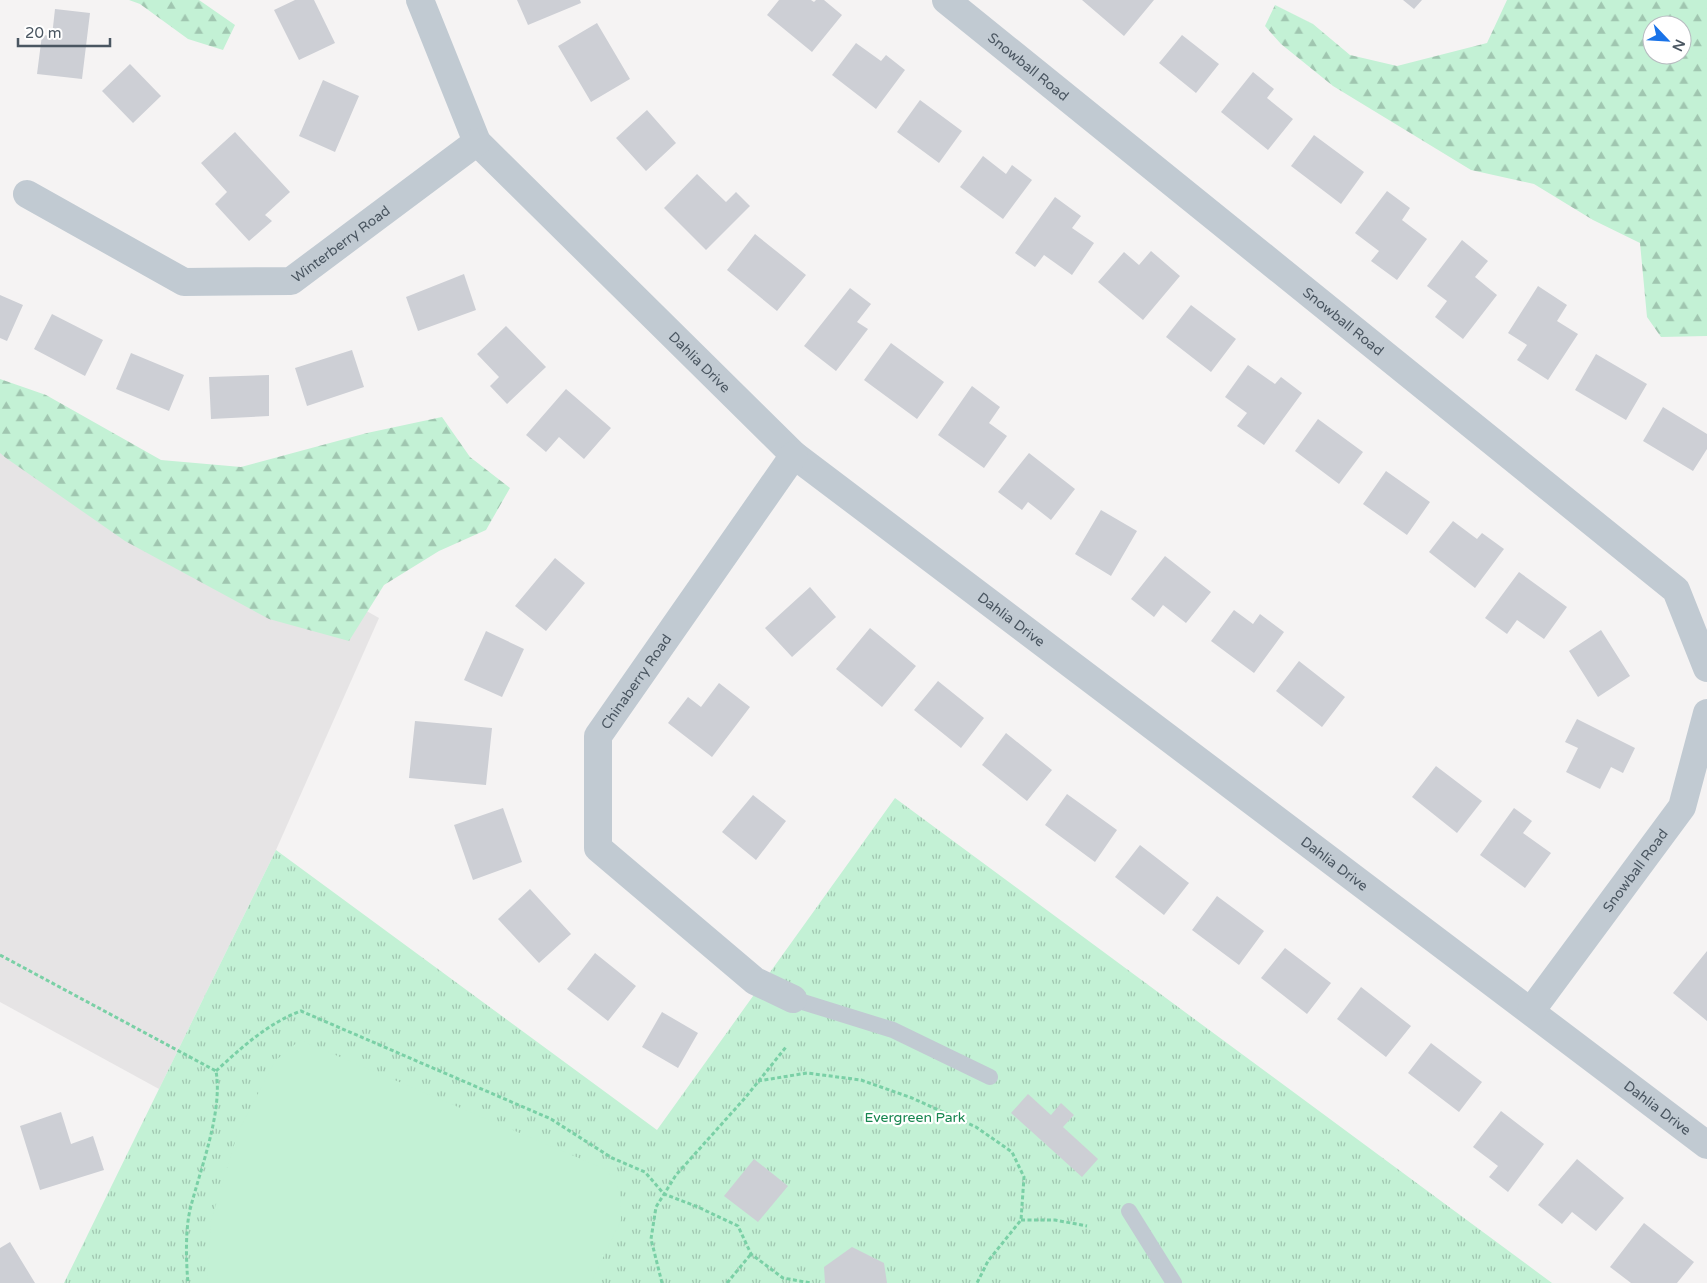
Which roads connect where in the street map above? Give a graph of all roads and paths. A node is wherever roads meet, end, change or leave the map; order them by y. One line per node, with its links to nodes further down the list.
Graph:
1 (420, 0): 3 (street, Dahlia Drive)
2 (946, 0): 6 (street, Snowball Road)
3 (477, 142): 4 (street, Winterberry Road); 5 (street, Dahlia Drive)
4 (27, 194)
5 (794, 455): 9 (street, Chinaberry Road); 10 (street, Dahlia Drive)
6 (1707, 668)
7 (1707, 713): 10 (street, Snowball Road)
8 (0, 955): 12 (path)
9 (793, 999): 13 (lane)
10 (1531, 1011): 15 (street, Dahlia Drive)
11 (786, 1047): 14 (path)
12 (216, 1071): 16 (path); 21 (path)
13 (990, 1077)
14 (758, 1081): 16 (path); 18 (path)
15 (1707, 1145)
16 (664, 1194): 20 (path); 22 (path)
17 (1129, 1211): 26 (lane)
18 (1020, 1220): 19 (path); 25 (path)
19 (1087, 1226)
20 (751, 1254): 23 (path); 24 (path)
21 (188, 1283)
22 (662, 1283)
23 (727, 1283)
24 (811, 1283)
25 (977, 1283)
26 (1174, 1283)

